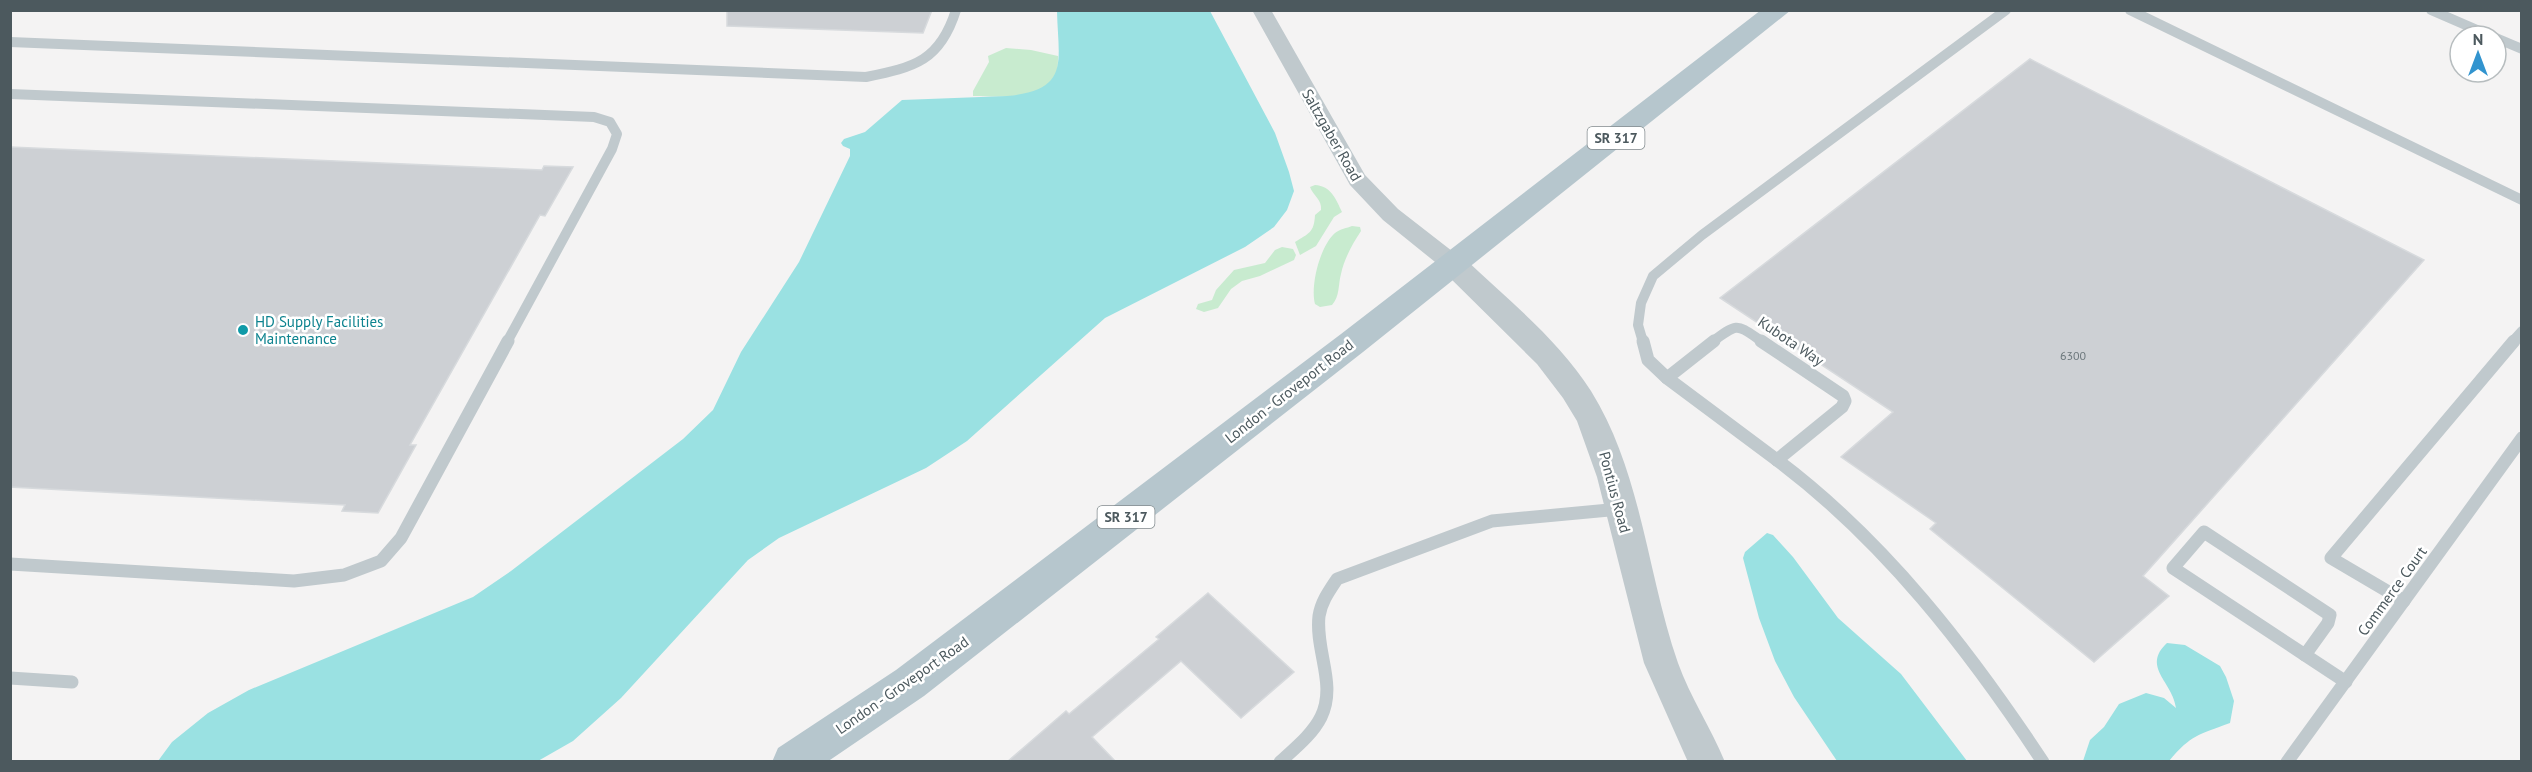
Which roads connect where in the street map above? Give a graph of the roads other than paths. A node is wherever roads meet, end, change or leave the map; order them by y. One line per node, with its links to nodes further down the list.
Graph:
1 (956, 10): 8 (lane)
2 (1261, 10): 13 (street, Saltzgaber Road)
3 (1778, 10): 13 (main road, London - Groveport Road / SR 317)
4 (2006, 10): 16 (lane)
5 (2130, 10): 12 (lane)
6 (2431, 10): 7 (lane)
7 (2463, 24)
8 (10, 42)
9 (2508, 43): 10 (lane)
10 (2522, 49)
11 (10, 94): 20 (lane)
12 (2522, 200)
13 (1454, 264): 19 (street, Pontius Road); 26 (main road, London - Groveport Road / SR 317)
14 (2522, 331): 15 (lane)
15 (2516, 348): 21 (lane)
16 (1667, 378): 18 (lane); 18 (lane, Kubota Way)
17 (2522, 438): 21 (lane, Commerce Court)
18 (1777, 460): 29 (lane)
19 (1620, 509): 27 (lane); 28 (street, Pontius Road)
20 (10, 564)
21 (2404, 601): 25 (lane, Commerce Court)
22 (2305, 655): 22 (lane); 25 (lane)
23 (10, 678): 24 (lane)
24 (72, 682)
25 (2346, 682): 30 (lane, Commerce Court)
26 (792, 762)
27 (1280, 762)
28 (1707, 762)
29 (2043, 762)
30 (2287, 762)

